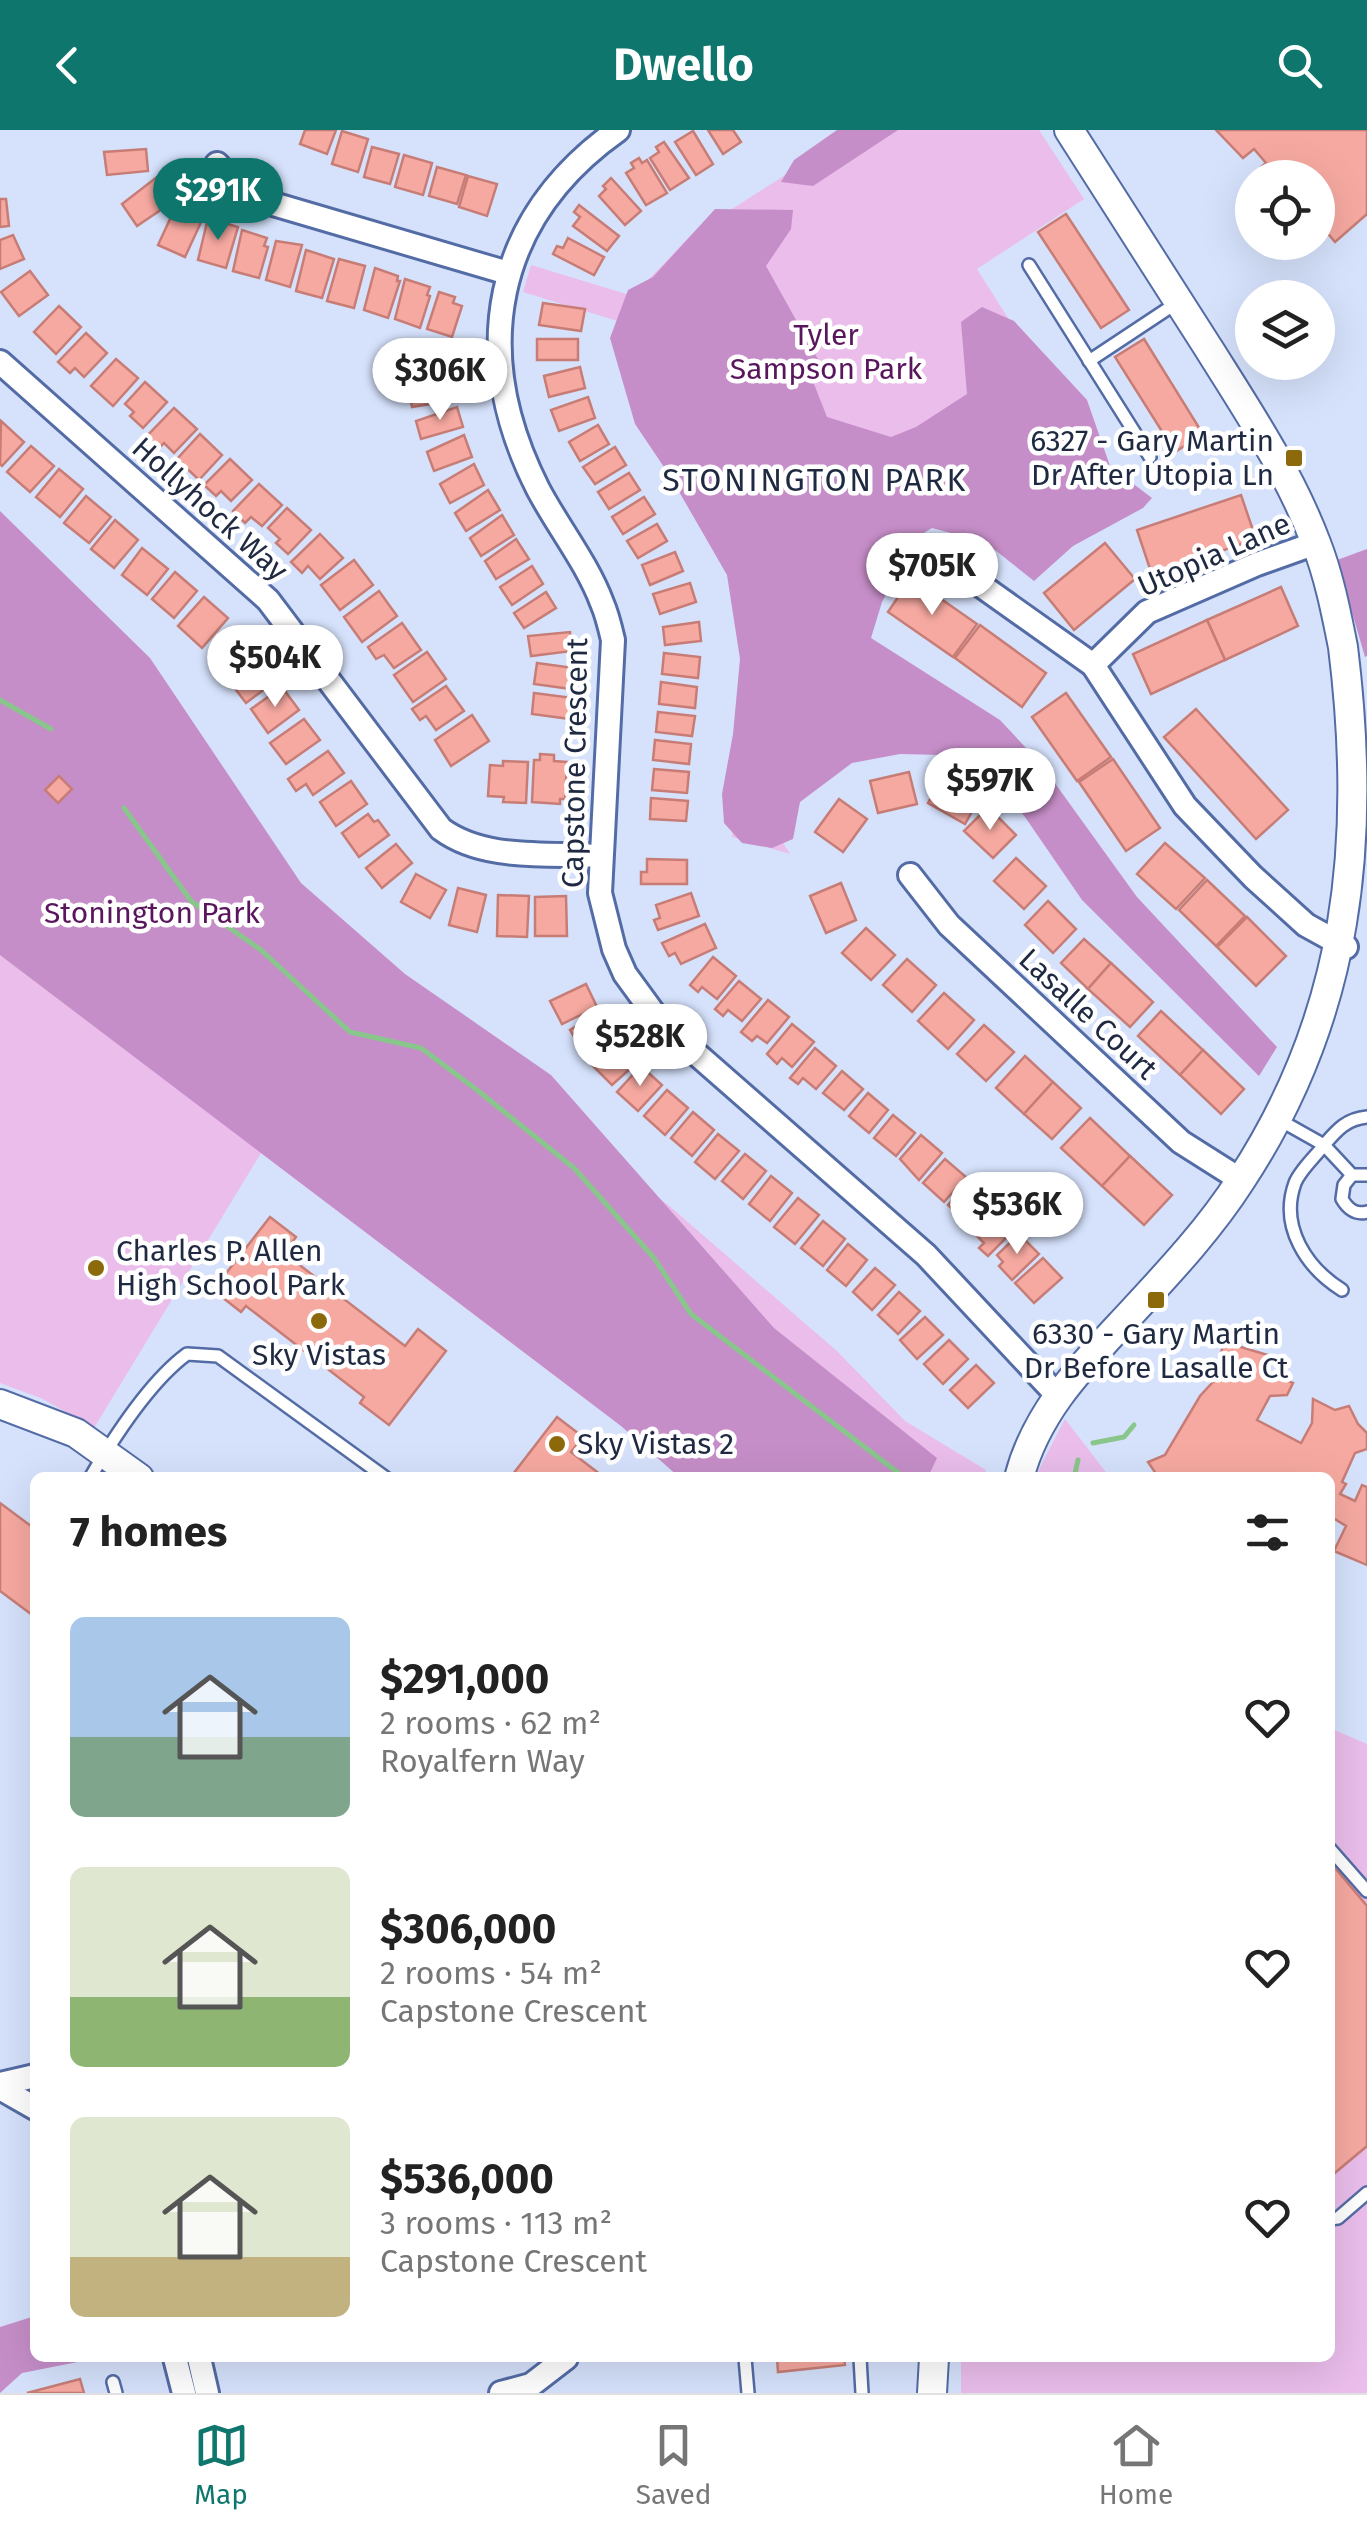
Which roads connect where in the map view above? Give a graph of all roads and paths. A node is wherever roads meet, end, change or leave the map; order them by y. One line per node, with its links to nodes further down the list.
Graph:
1 (618, 130): 5 (street, Capstone Crescent)
2 (1068, 130): 6 (street)
3 (217, 164): 5 (street)
4 (1029, 265): 7 (lane)
5 (508, 273): 13 (street, Capstone Crescent)
6 (1178, 302): 7 (lane); 10 (street)
7 (1090, 360): 9 (lane)
8 (0, 362): 13 (street, Hollyhock Way)
9 (1150, 457)
10 (1316, 543): 12 (street, Utopia Lane); 15 (street)
11 (948, 562): 12 (street)
12 (1094, 665): 15 (street)
13 (600, 856): 24 (street, Capstone Crescent)
14 (910, 875): 21 (street, Lasalle Court)
15 (1346, 947): 17 (street)
16 (1367, 1117): 18 (lane)
17 (1276, 1118): 18 (lane); 21 (street)
18 (1324, 1146): 20 (lane); 23 (lane)
19 (1367, 1175): 20 (lane)
20 (1352, 1176): 22 (lane)
21 (1241, 1180): 24 (street)
22 (1367, 1212)
23 (1342, 1290)
24 (1057, 1395): 28 (street)
25 (0, 1404): 26 (street)
26 (97, 1465): 27 (lane)
27 (378, 1472)
28 (1020, 1472)
29 (1335, 1856): 30 (lane)
30 (1367, 1892)
31 (30, 2077): 32 (street)
32 (0, 2086): 33 (street)
33 (30, 2105)
34 (1367, 2193): 35 (lane)
35 (1335, 2218)
36 (176, 2362): 42 (street)
37 (200, 2362): 43 (street)
38 (561, 2362): 44 (street)
39 (745, 2362): 45 (lane)
40 (860, 2362): 46 (lane)
41 (934, 2362): 47 (street)
42 (184, 2393)
43 (208, 2393)
44 (501, 2393)
45 (748, 2393)
46 (862, 2393)
47 (932, 2393)

